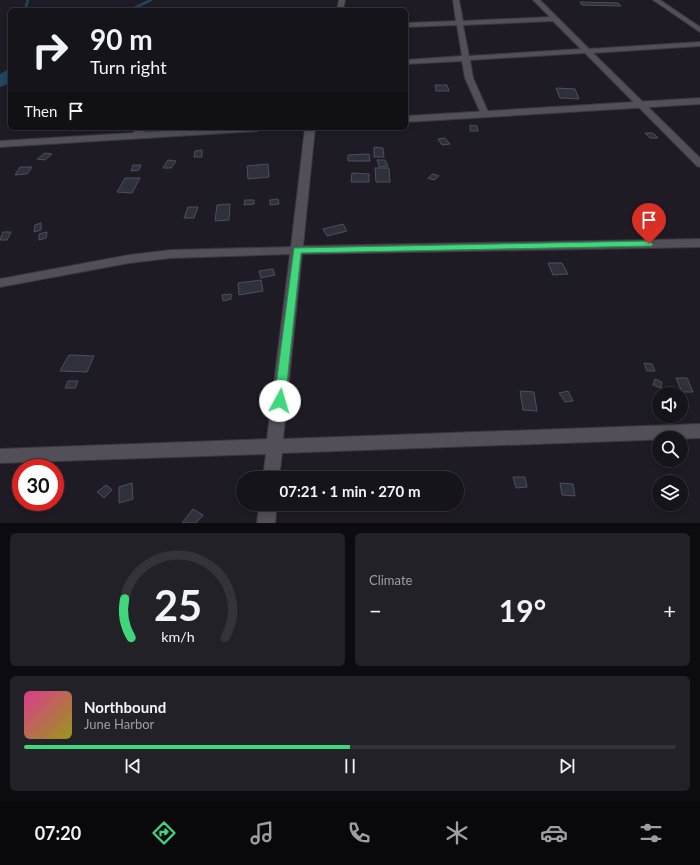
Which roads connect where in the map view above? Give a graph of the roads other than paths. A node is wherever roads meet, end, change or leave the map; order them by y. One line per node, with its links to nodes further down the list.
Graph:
1 (456, 0): 5 (street)
2 (536, 0): 4 (street)
3 (656, 0): 7 (street)
4 (555, 19): 5 (street); 9 (street)
5 (458, 23): 6 (street); 10 (street)
6 (408, 25)
7 (700, 30)
8 (700, 44): 9 (street)
9 (588, 52): 10 (street); 13 (street)
10 (465, 59): 11 (street); 14 (street)
11 (408, 62)
12 (700, 101): 13 (street)
13 (642, 104): 14 (street); 20 (street)
14 (485, 114): 15 (street)
15 (408, 119)
16 (199, 130): 18 (street)
17 (310, 130): 22 (street)
18 (140, 132): 19 (street)
19 (0, 144)
20 (700, 164)
21 (700, 243): 22 (street)
22 (297, 250): 23 (street); 25 (street)
23 (0, 283)
24 (700, 431): 25 (street)
25 (274, 447): 26 (street); 27 (street)
26 (0, 456)
27 (272, 471)
28 (267, 511): 29 (street)
29 (266, 523)

